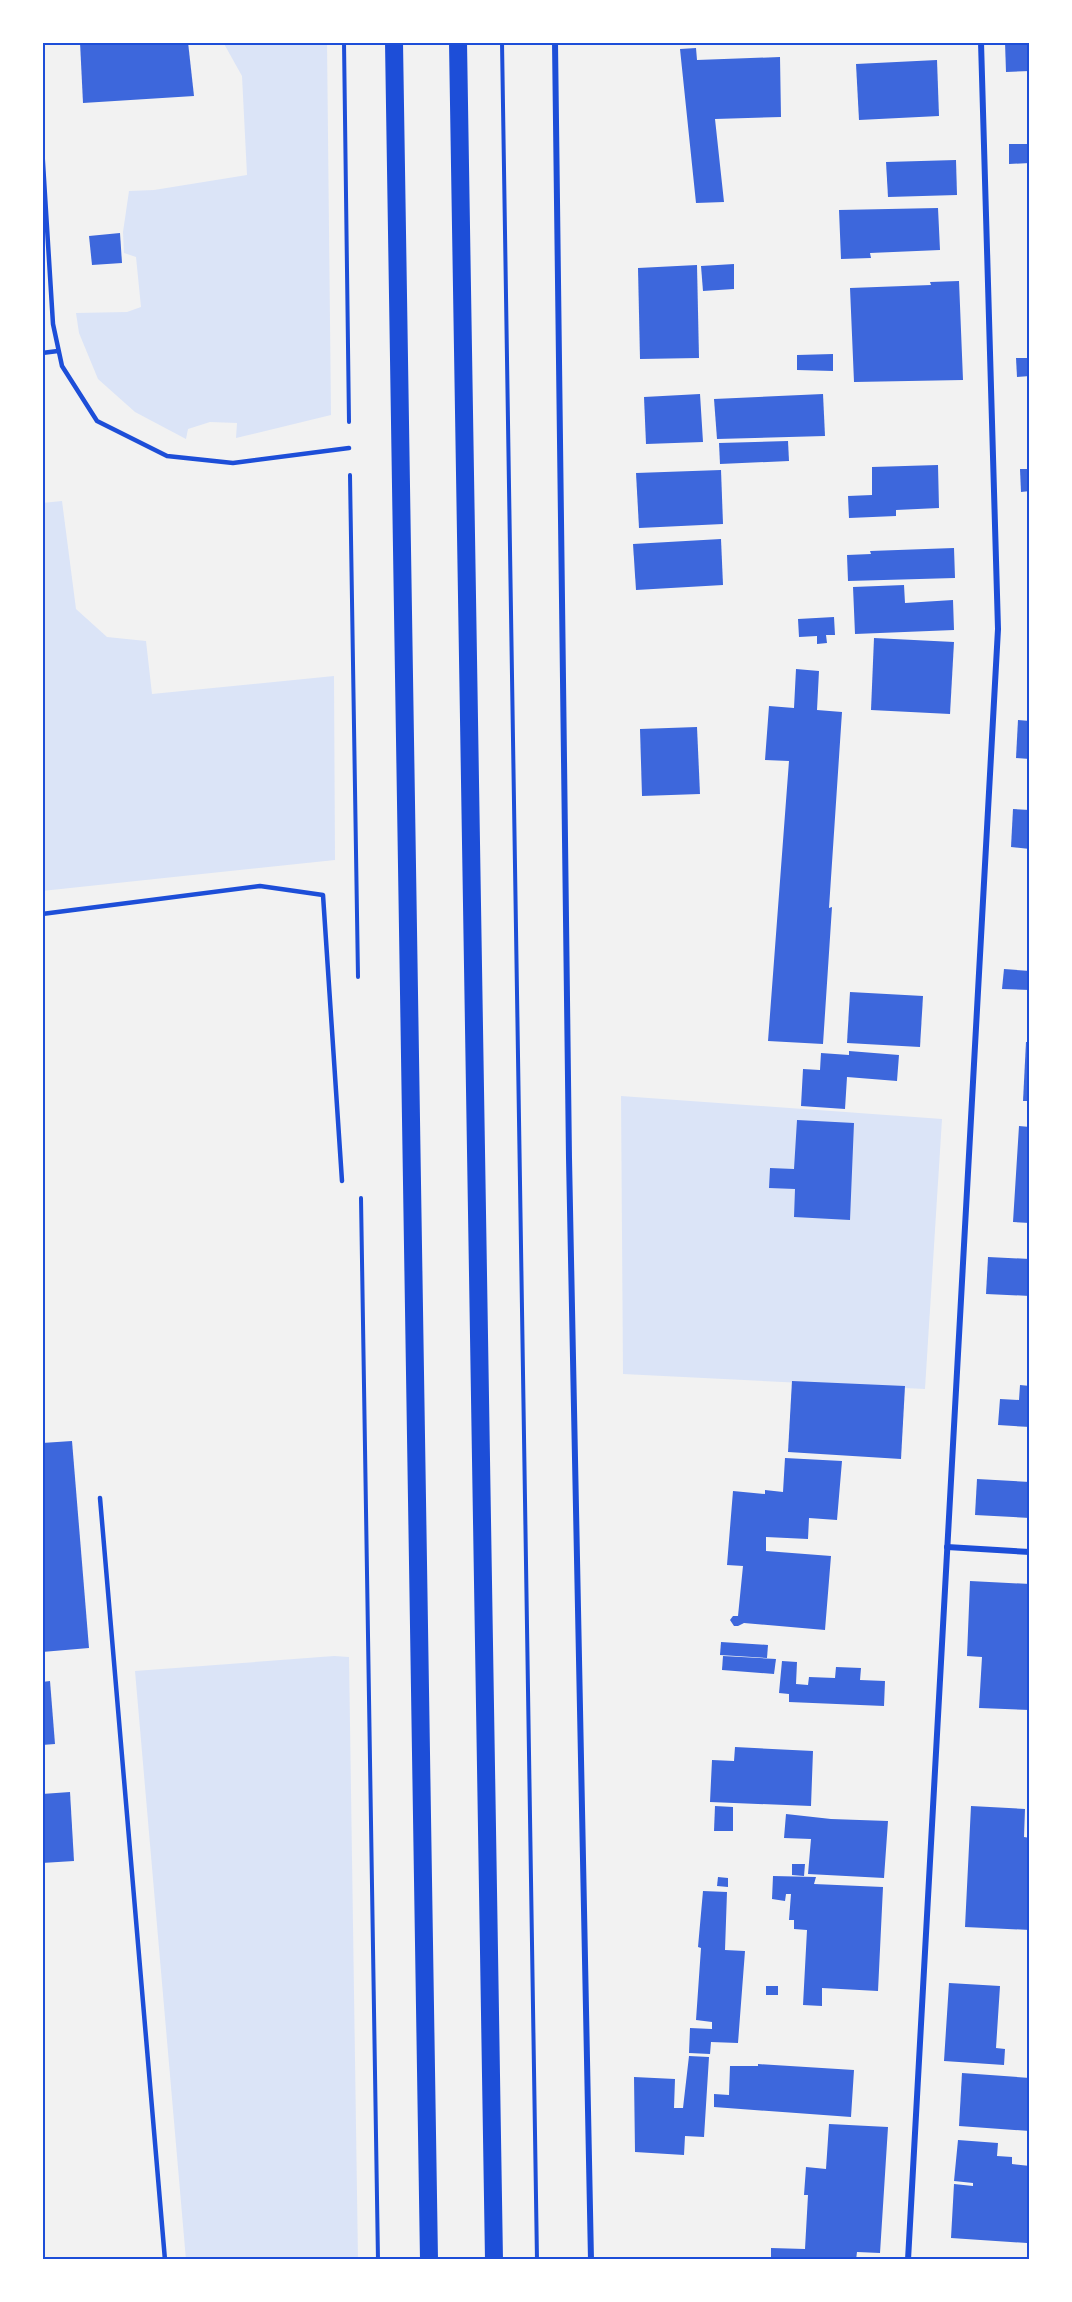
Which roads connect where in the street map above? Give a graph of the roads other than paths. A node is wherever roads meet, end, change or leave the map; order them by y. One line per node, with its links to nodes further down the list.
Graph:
1 (394, 42): 15 (highway)
2 (458, 42): 16 (highway)
3 (555, 42): 17 (street)
4 (981, 42): 12 (street)
5 (42, 147): 6 (lane)
6 (58, 351): 7 (lane); 8 (lane)
7 (42, 353)
8 (350, 448)
9 (42, 914): 10 (lane)
10 (342, 1180)
11 (100, 1498): 14 (lane)
12 (947, 1547): 13 (street); 18 (street)
13 (1030, 1552)
14 (165, 2260)
15 (429, 2260)
16 (494, 2260)
17 (591, 2260)
18 (908, 2260)

